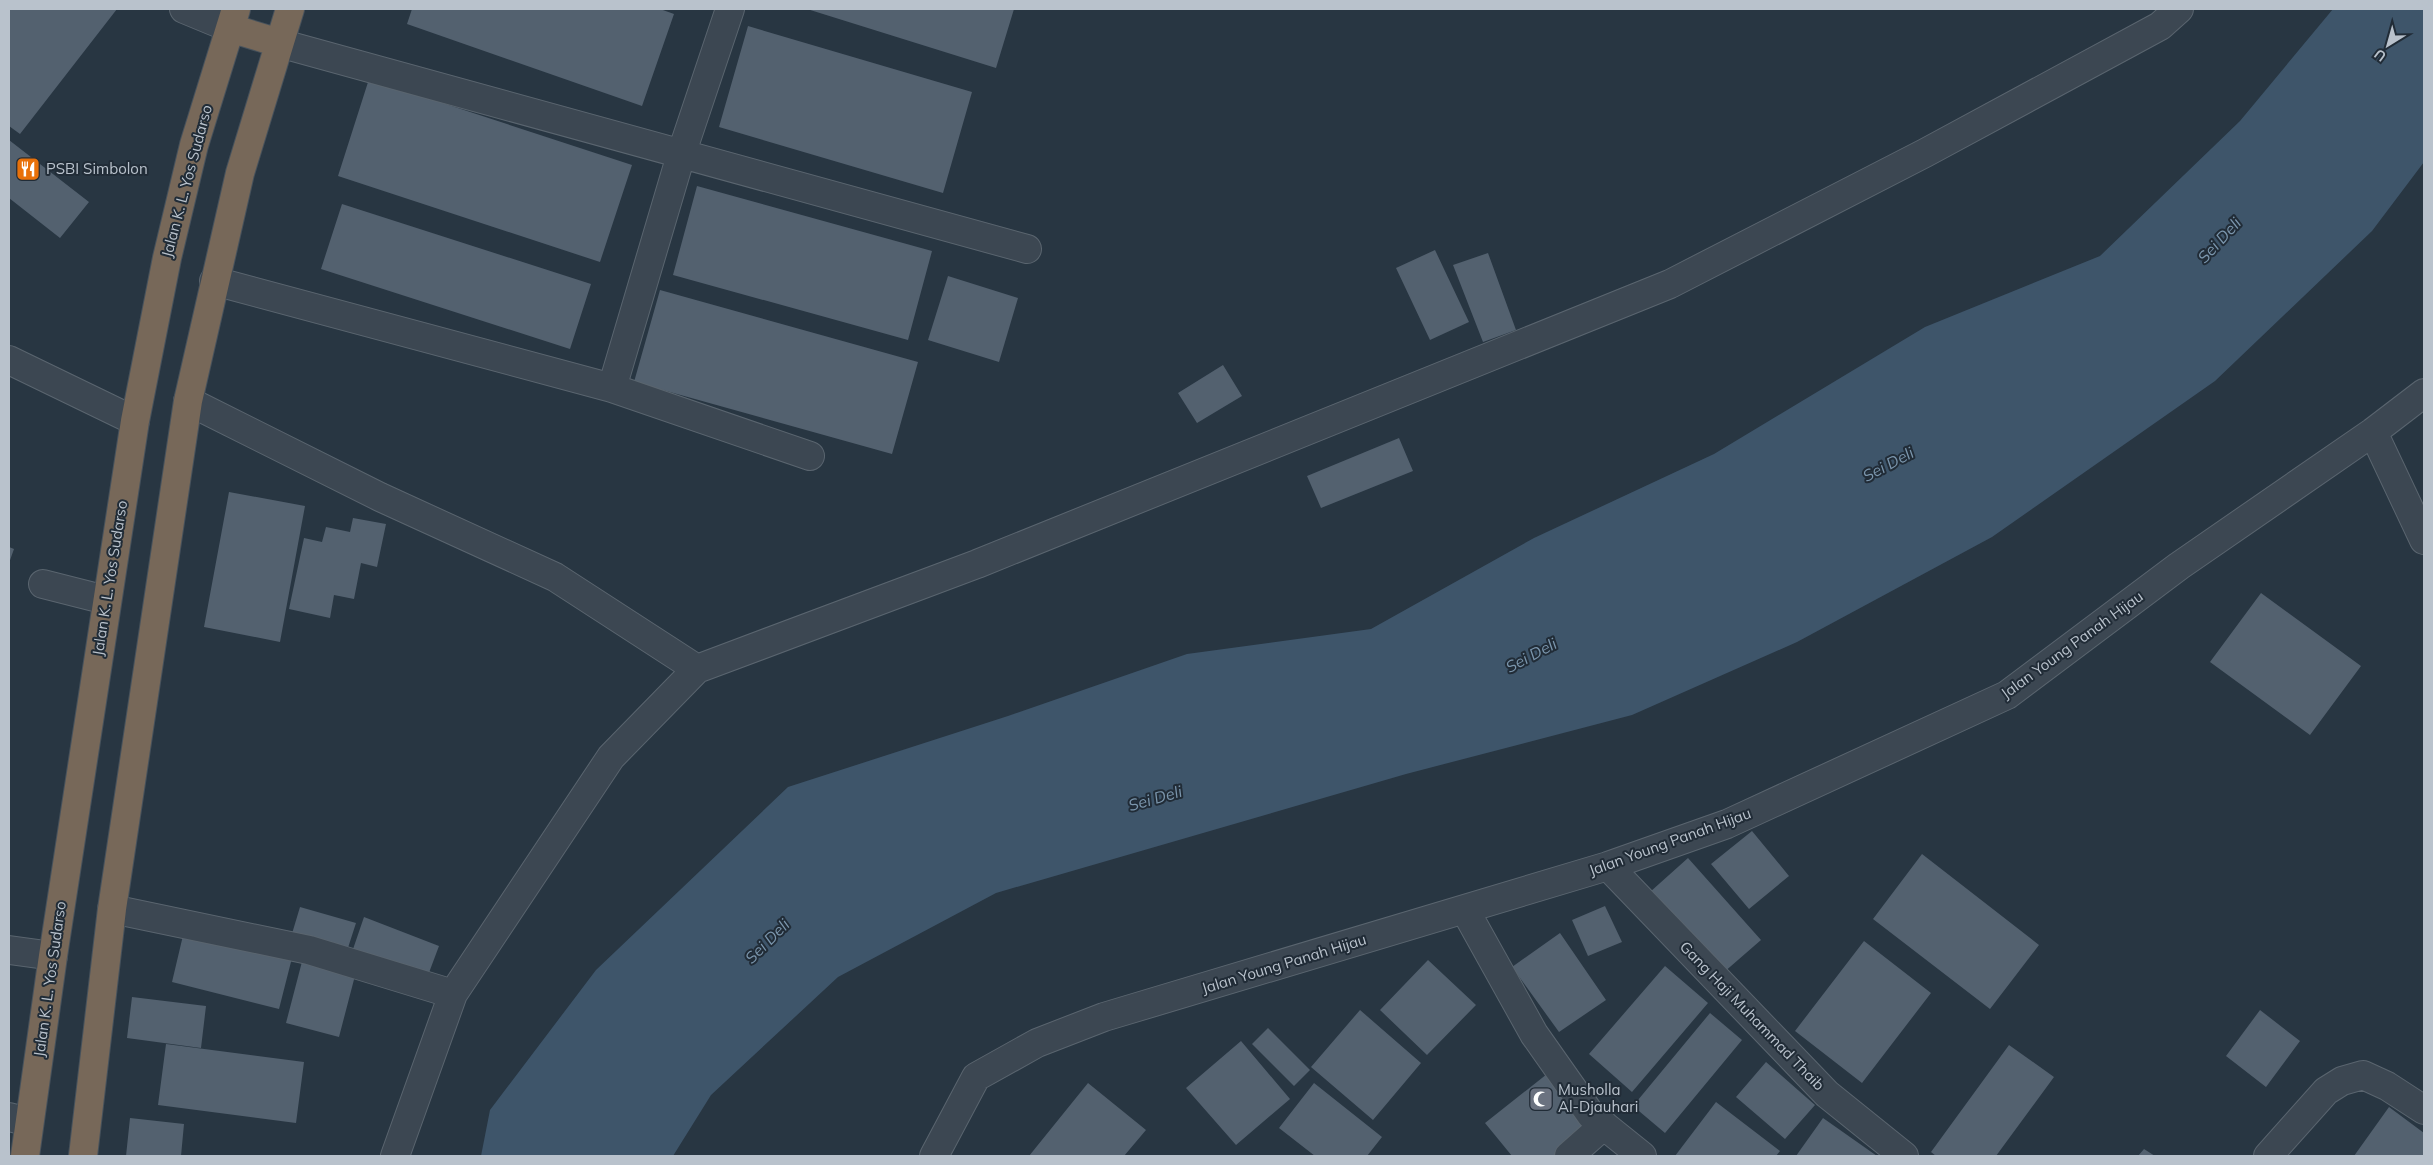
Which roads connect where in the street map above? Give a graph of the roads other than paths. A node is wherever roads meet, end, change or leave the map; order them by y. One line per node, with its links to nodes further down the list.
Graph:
1 (184, 9): 5 (street)
2 (290, 9): 6 (highway)
3 (730, 9): 7 (street)
4 (2179, 9): 20 (street)
5 (233, 18): 6 (highway); 14 (highway, Jalan K. L. Yos Sudarso)
6 (279, 43): 7 (street); 9 (highway)
7 (681, 155): 8 (street); 11 (street)
8 (1027, 250)
9 (214, 281): 11 (street); 13 (highway)
10 (9, 360): 14 (street)
11 (612, 388): 16 (street)
12 (2424, 393): 15 (street, Jalan Young Panah Hijau)
13 (188, 401): 20 (street); 22 (highway)
14 (135, 421): 19 (highway, Jalan K. L. Yos Sudarso)
15 (2373, 432): 17 (street); 21 (street, Jalan Young Panah Hijau)
16 (810, 456)
17 (2424, 540)
18 (43, 584): 19 (street)
19 (106, 600): 25 (highway, Jalan K. L. Yos Sudarso)
20 (697, 669): 26 (street)
21 (1608, 866): 23 (street, Jalan Young Panah Hijau); 36 (street, Gang Haji Muhammad Thaib)
22 (112, 909): 26 (street); 31 (highway)
23 (1465, 910): 29 (street); 33 (street, Jalan Young Panah Hijau)
24 (9, 950): 25 (street)
25 (53, 956): 28 (highway, Jalan K. L. Yos Sudarso)
26 (453, 994): 32 (street)
27 (2424, 1110): 37 (street)
28 (19, 1120): 30 (highway, Jalan K. L. Yos Sudarso)
29 (1604, 1125): 34 (street); 35 (street)
30 (25, 1156)
31 (83, 1156)
32 (395, 1156)
33 (934, 1156)
34 (1569, 1156)
35 (1642, 1156)
36 (1904, 1156)
37 (2268, 1156)

